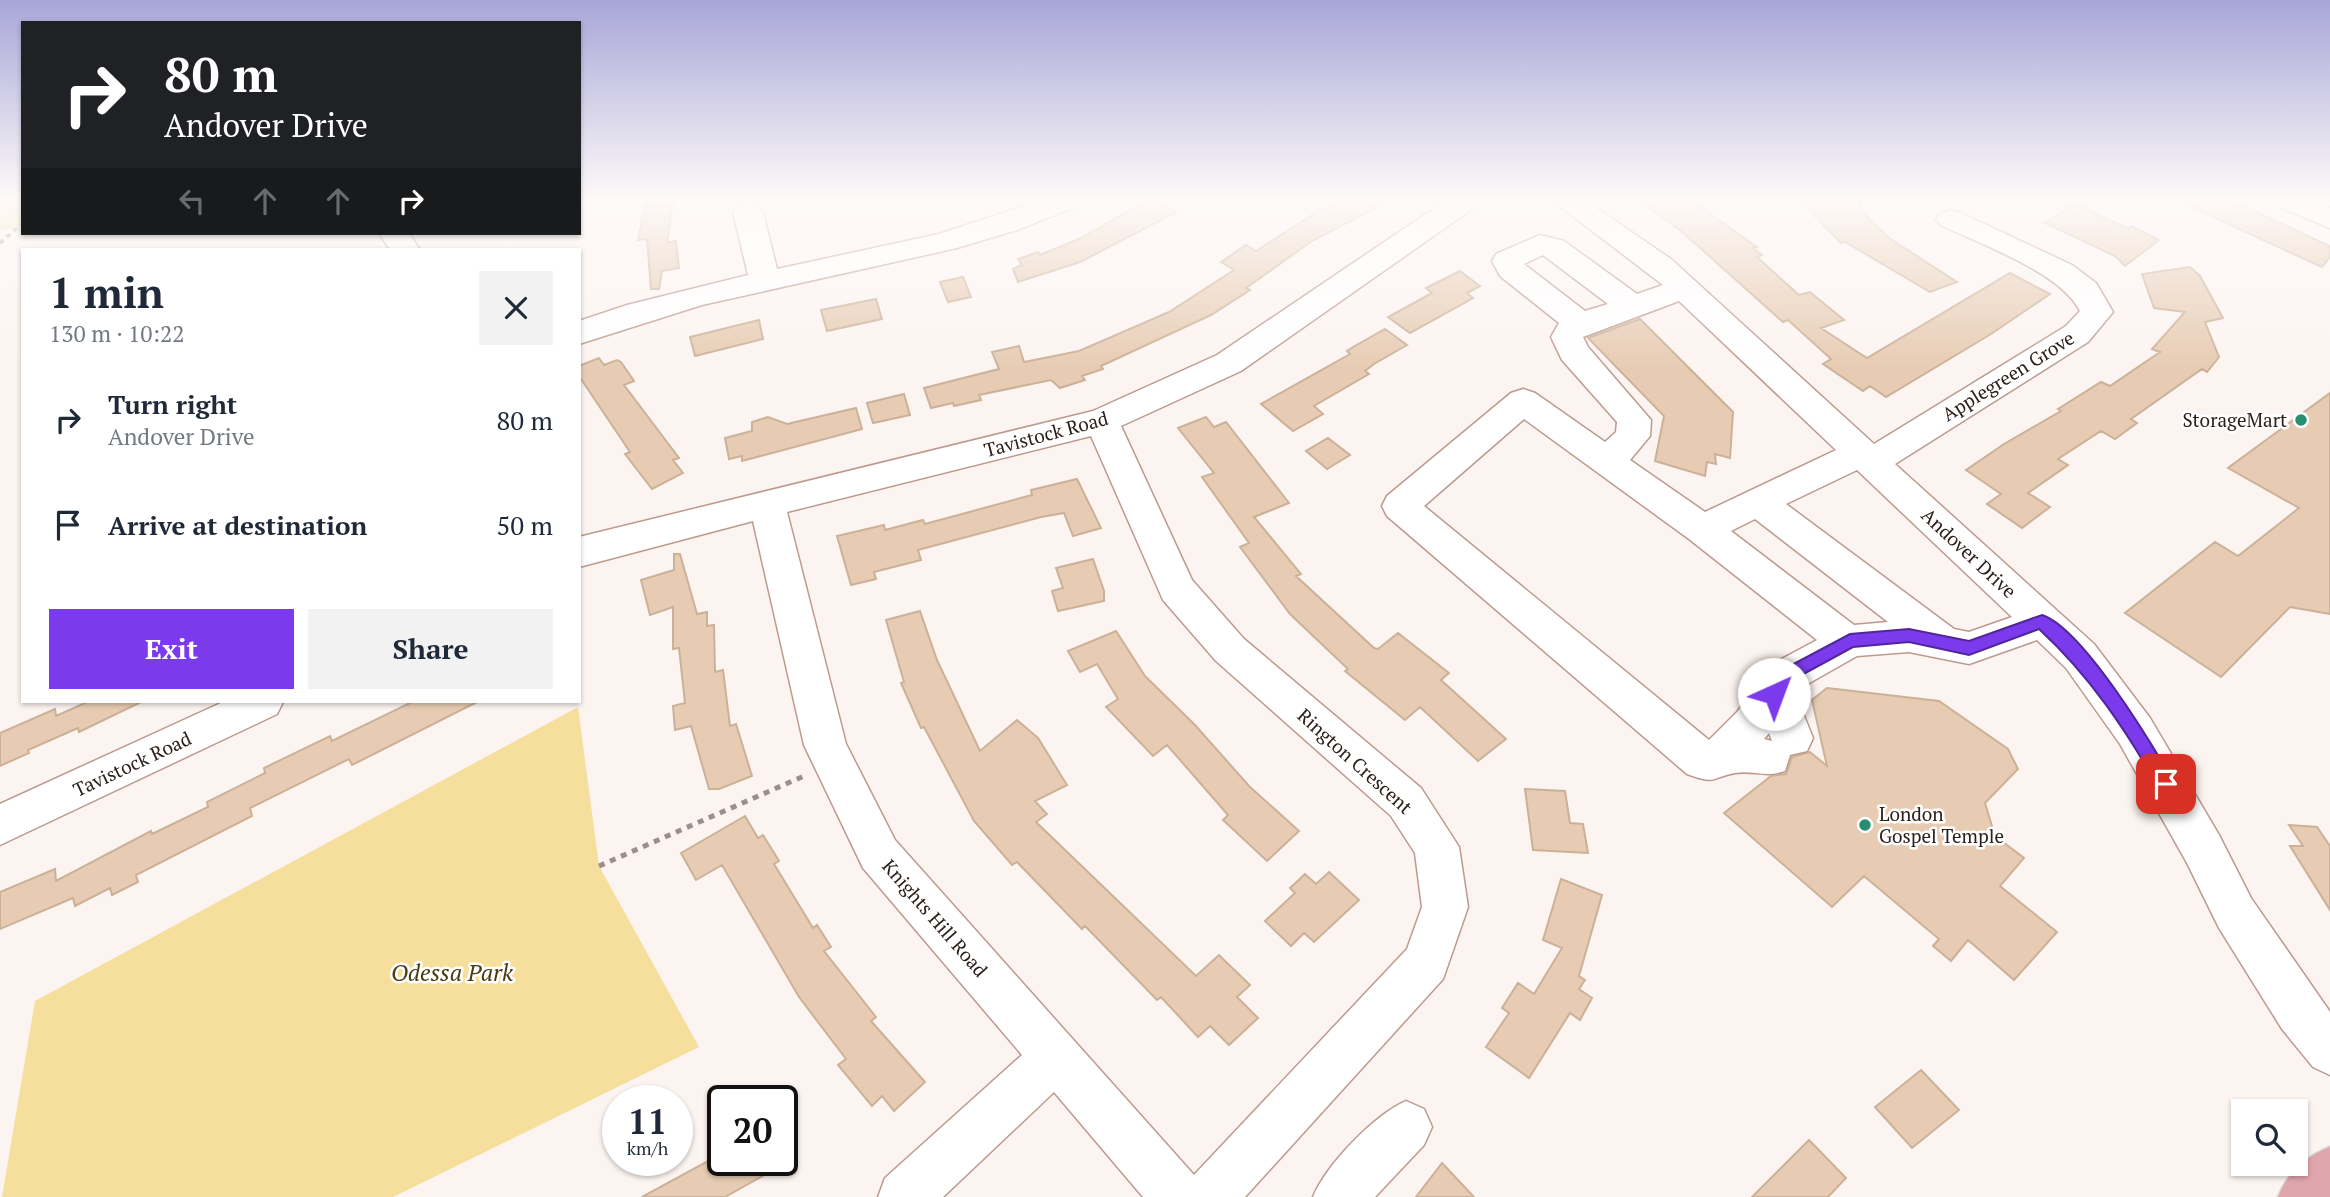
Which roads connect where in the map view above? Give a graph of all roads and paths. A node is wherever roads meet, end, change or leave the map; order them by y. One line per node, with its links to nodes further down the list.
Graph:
1 (759, 257): 8 (street)
2 (876, 257): 8 (street)
3 (1384, 257): 13 (street, Tavistock Road)
4 (1515, 257): 11 (street)
5 (1565, 257): 10 (street)
6 (1647, 257): 9 (street, Andover Drive)
7 (2030, 257): 14 (street, Applegreen Grove)
8 (765, 280): 12 (street)
9 (1684, 289): 10 (street); 14 (street, Andover Drive)
10 (1632, 306): 11 (street)
11 (1581, 324): 15 (street)
12 (581, 332)
13 (1102, 421): 17 (street, Tavistock Road); 35 (street, Rington Crescent)
14 (1866, 458): 16 (street); 20 (street, Andover Drive)
15 (1608, 460): 18 (street); 25 (street)
16 (1759, 502): 18 (street); 22 (street)
17 (767, 504): 19 (street, Tavistock Road); 26 (street, Knights Hill Road)
18 (1702, 529): 21 (street)
19 (584, 542)
20 (2042, 622): 22 (street); 29 (street, Andover Drive)
21 (1848, 642): 22 (street); 23 (street)
22 (1943, 643)
23 (1774, 694): 25 (street); 25 (street)
24 (261, 703): 27 (street, Tavistock Road)
25 (1722, 754)
26 (834, 762): 28 (path); 30 (street, Knights Hill Road)
27 (0, 825)
28 (599, 866)
29 (2330, 1050)
30 (1056, 1057): 33 (street); 34 (street, Knights Hill Road)
31 (1406, 1127): 36 (street)
32 (2330, 1173): 37 (main road)
33 (904, 1197)
34 (1178, 1197)
35 (1209, 1197)
36 (1339, 1197)
37 (2304, 1197)

